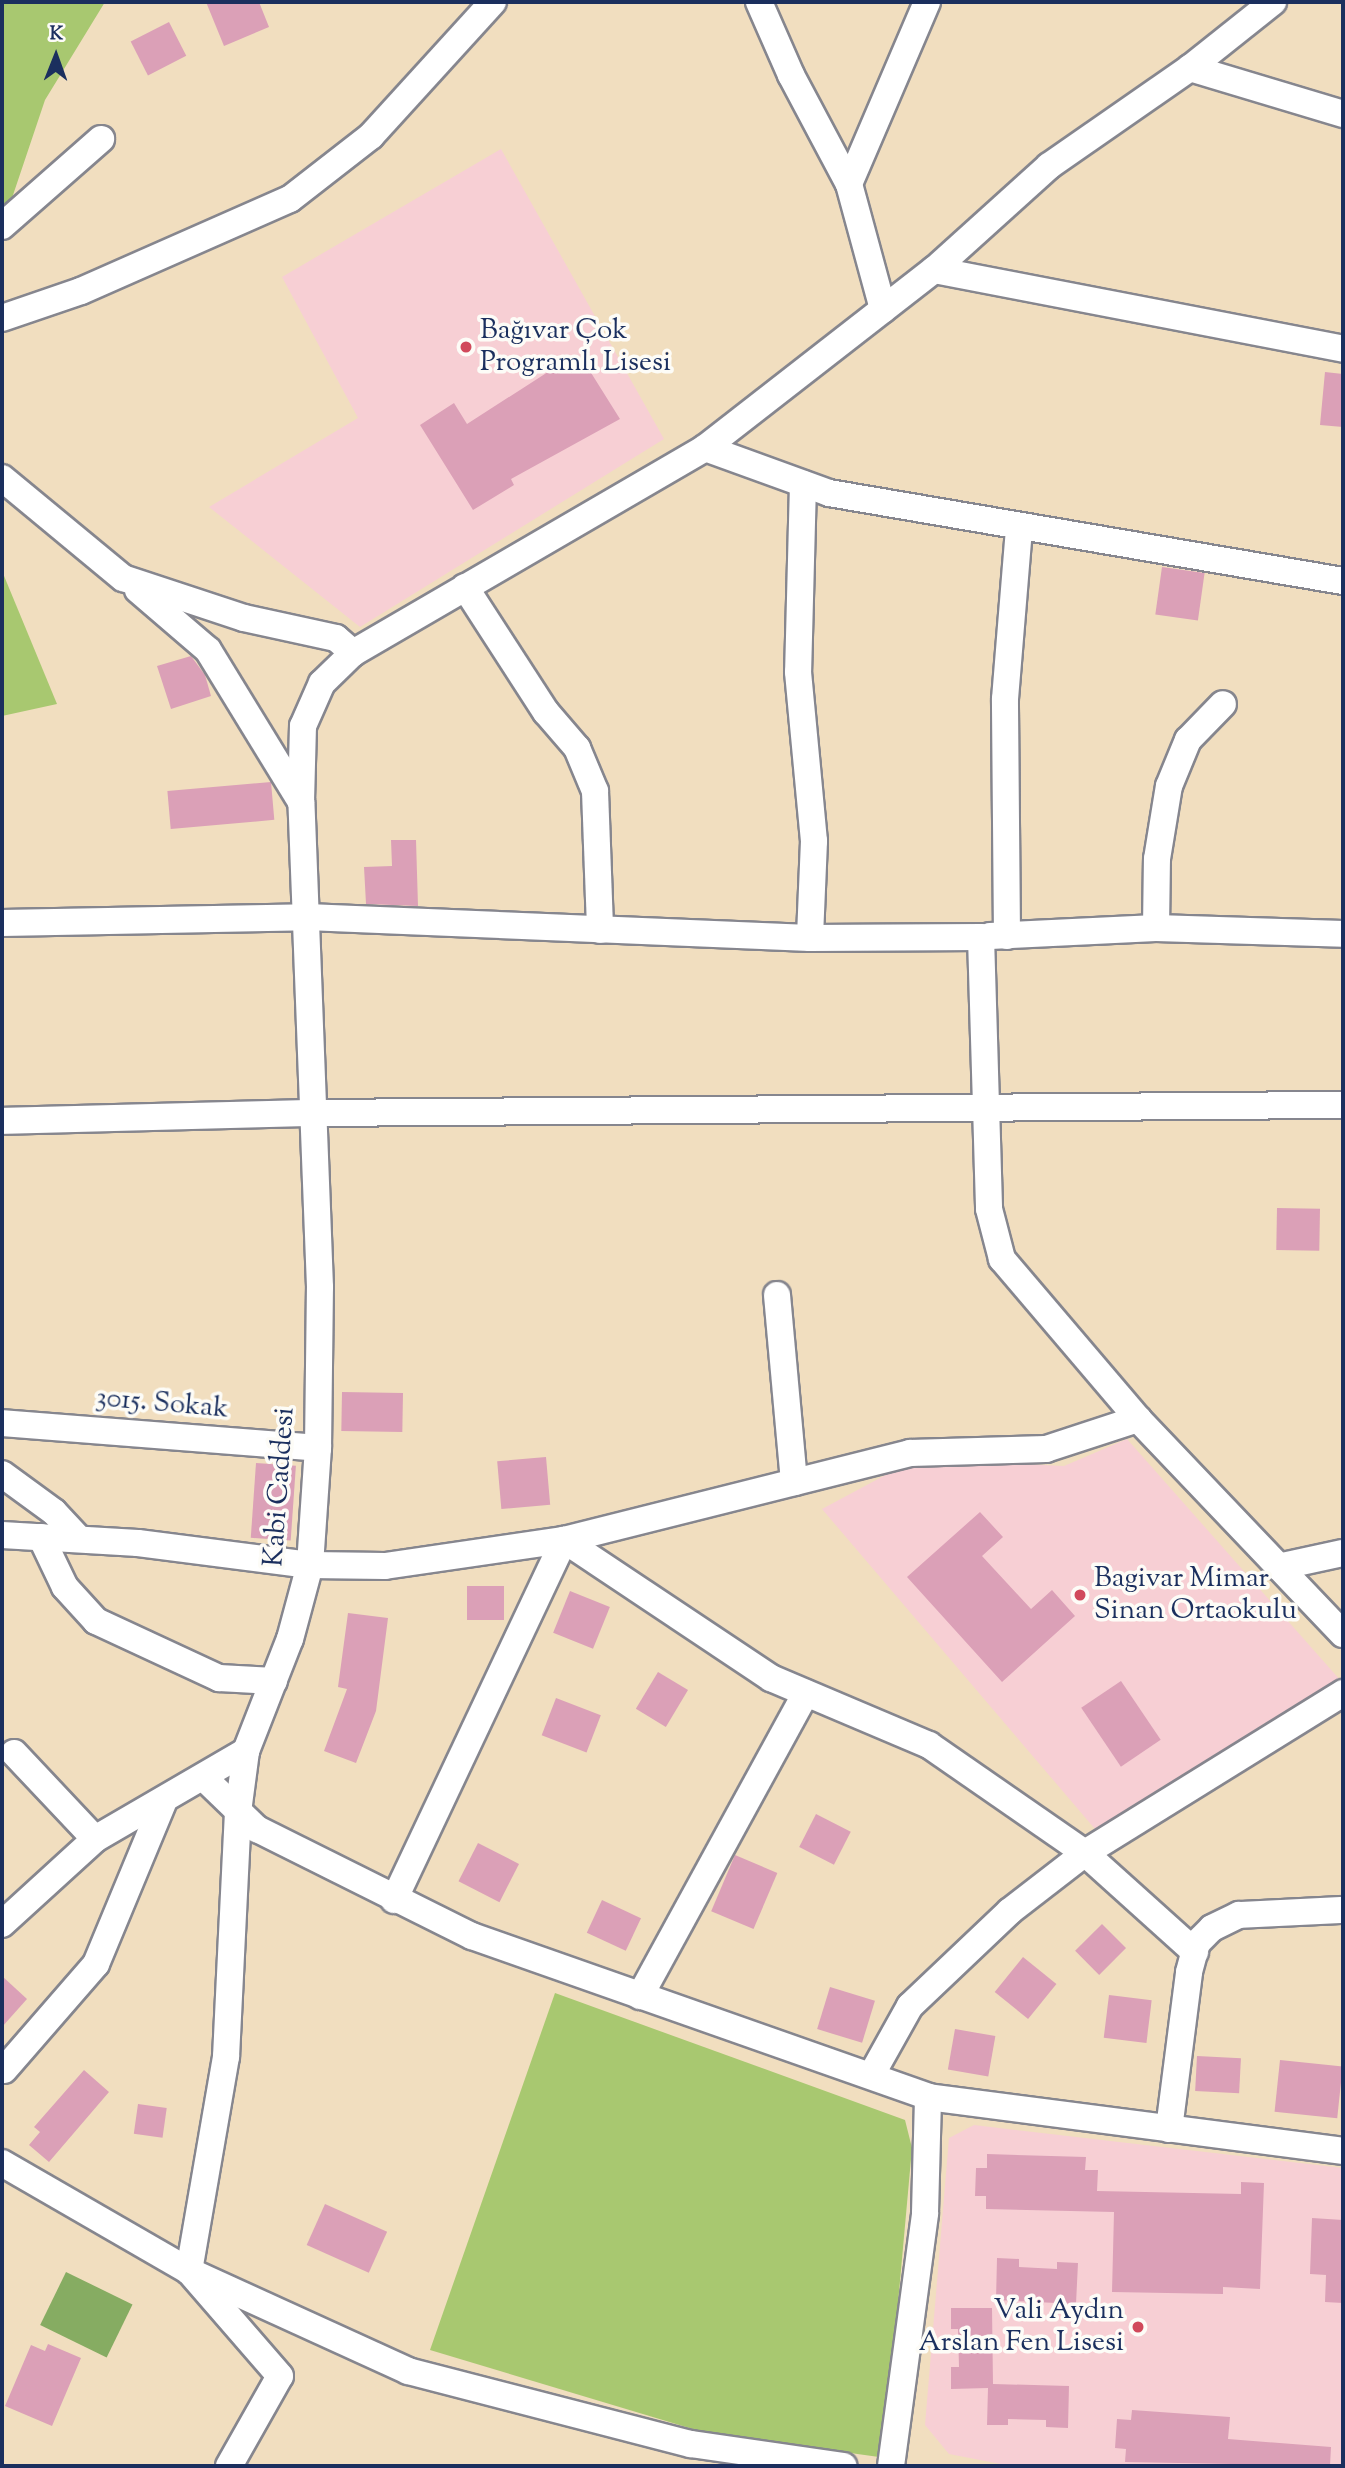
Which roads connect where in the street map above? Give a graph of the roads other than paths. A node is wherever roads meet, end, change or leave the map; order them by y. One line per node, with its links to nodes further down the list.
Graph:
1 (493, 2): 12 (street)
2 (759, 2): 8 (street)
3 (927, 2): 8 (street)
4 (1269, 3): 5 (street, Kabi Caddesi)
5 (1190, 68): 6 (street); 10 (street, Kabi Caddesi)
6 (1343, 114)
7 (101, 139): 9 (street)
8 (849, 184): 11 (street)
9 (2, 226)
10 (934, 270): 11 (street, Kabi Caddesi); 13 (street)
11 (884, 309): 14 (street, Kabi Caddesi)
12 (2, 318)
13 (1343, 349)
14 (705, 449): 16 (street); 20 (street, Kabi Caddesi)
15 (2, 478): 18 (street)
16 (803, 484): 17 (street); 30 (street)
17 (1019, 527): 19 (street); 29 (street)
18 (123, 578): 21 (street); 23 (street)
19 (1343, 581)
20 (465, 587): 21 (street, Kabi Caddesi); 27 (street)
21 (353, 653): 23 (street, Kabi Caddesi)
22 (1223, 704): 26 (street)
23 (301, 802): 24 (street, Kabi Caddesi)
24 (307, 917): 25 (street); 27 (street); 33 (street, Kabi Caddesi)
25 (2, 923)
26 (1156, 928): 28 (street); 29 (street)
27 (600, 930): 30 (street)
28 (1343, 934)
29 (994, 936): 30 (street); 32 (street)
30 (810, 938)
31 (1343, 1105): 32 (street)
32 (988, 1110): 33 (street); 36 (street)
33 (314, 1112): 34 (street); 38 (street, Kabi Caddesi)
34 (2, 1121)
35 (777, 1295): 40 (street)
36 (1138, 1419): 40 (street); 47 (street)
37 (2, 1423): 38 (street, 3015. Sokak)
38 (318, 1448): 46 (street, Kabi Caddesi)
39 (2, 1474): 43 (street)
40 (794, 1482): 44 (street)
41 (2, 1535): 42 (street)
42 (41, 1537): 43 (street); 49 (street)
43 (79, 1539): 46 (street)
44 (564, 1540): 46 (street); 50 (street); 59 (street)
45 (1343, 1553): 47 (street)
46 (310, 1565): 49 (street, Kabi Caddesi)
47 (1278, 1567): 48 (street)
48 (1343, 1634)
49 (274, 1681): 52 (street, Kabi Caddesi)
50 (806, 1693): 58 (street); 63 (street)
51 (1343, 1693): 58 (street)
52 (246, 1751): 54 (street); 56 (street, Kabi Caddesi)
53 (14, 1753): 57 (street)
54 (204, 1778): 55 (street); 56 (street)
55 (163, 1803): 57 (street); 64 (street)
56 (238, 1812): 59 (street); 70 (street, Kabi Caddesi)
57 (95, 1839): 61 (street)
58 (1085, 1853): 62 (street); 65 (street)
59 (394, 1900): 63 (street)
60 (1343, 1910): 62 (street)
61 (2, 1924)
62 (1195, 1952): 67 (street)
63 (640, 1996): 65 (street)
64 (5, 2070)
65 (872, 2074): 66 (street)
66 (928, 2096): 67 (street); 73 (street)
67 (1169, 2129): 68 (street)
68 (1343, 2151)
69 (2, 2162): 70 (street)
70 (189, 2272): 71 (street); 72 (street)
71 (229, 2466)
72 (843, 2466)
73 (891, 2466)

